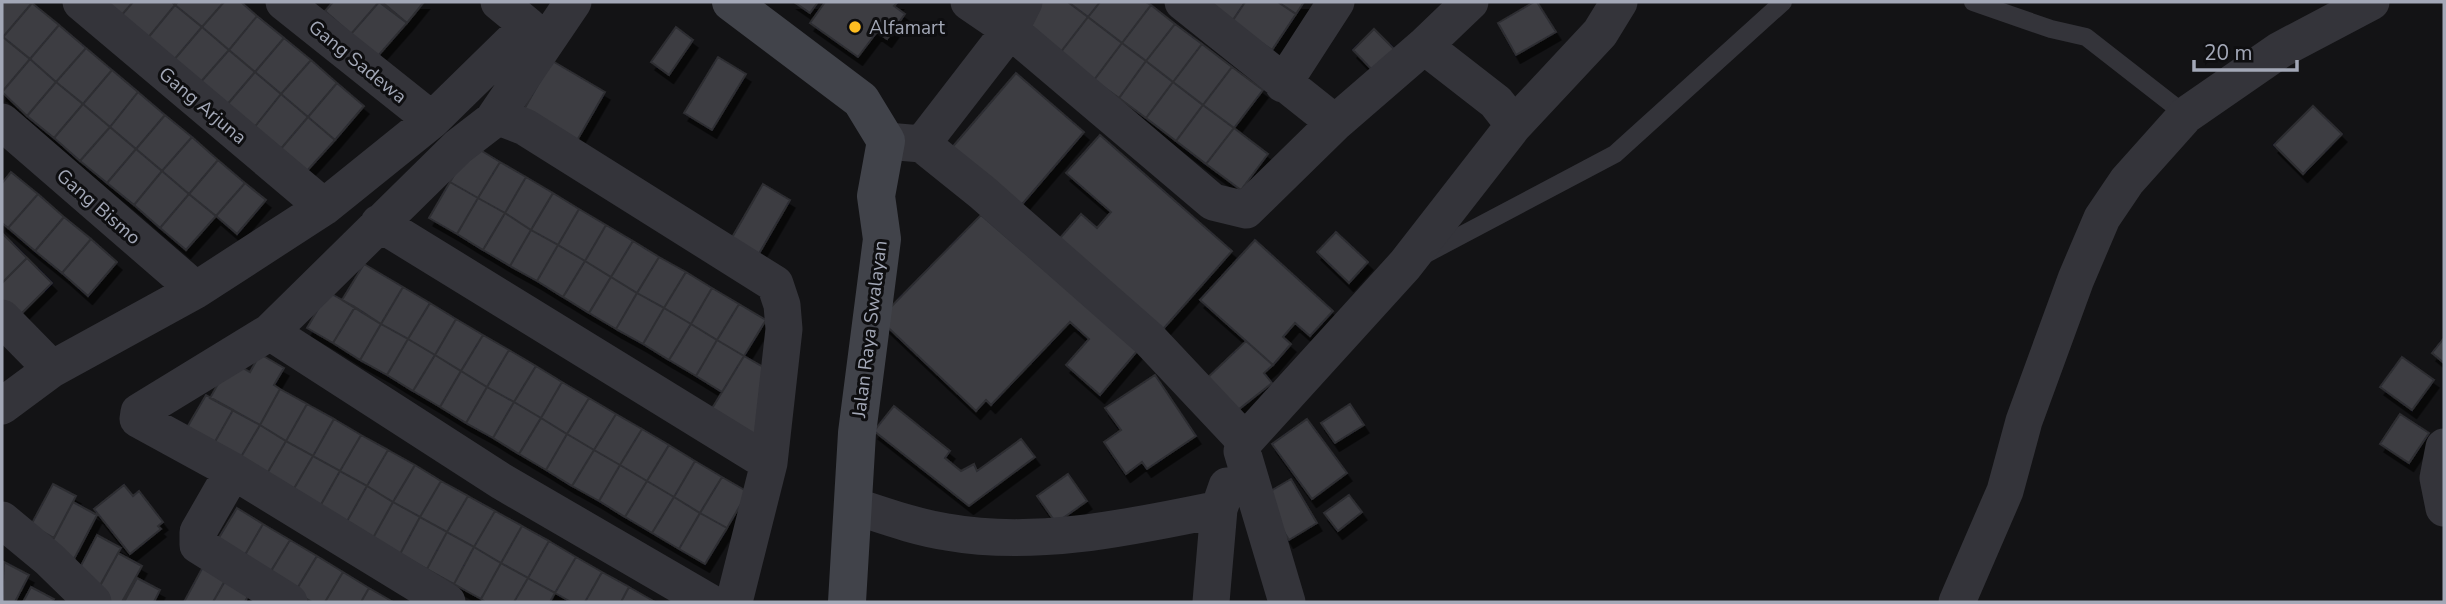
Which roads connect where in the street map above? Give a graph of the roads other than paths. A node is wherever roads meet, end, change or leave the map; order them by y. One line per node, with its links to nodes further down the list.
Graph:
1 (81, 2): 24 (street, Gang Arjuna)
2 (284, 2): 19 (street, Gang Sadewa)
3 (499, 2): 19 (street)
4 (573, 2): 18 (street)
5 (731, 2): 23 (street)
6 (969, 2): 14 (street)
7 (1184, 2): 16 (street)
8 (1336, 2): 16 (street)
9 (1470, 2): 15 (street)
10 (1619, 2): 22 (street)
11 (1783, 2): 26 (lane)
12 (1973, 2): 17 (lane)
13 (2371, 2): 17 (street)
14 (1017, 16): 21 (street); 23 (street)
15 (1424, 46): 21 (street); 22 (street)
16 (1283, 84): 21 (street)
17 (2186, 115): 48 (street)
18 (493, 120): 25 (street); 34 (street)
19 (432, 121): 24 (street)
20 (2, 122): 27 (street, Gang Bismo)
21 (1335, 123)
22 (1514, 125): 26 (street)
23 (904, 143): 32 (street); 36 (street, Jalan Raya Swalayan)
24 (324, 207): 27 (street)
25 (379, 223): 29 (street); 34 (street)
26 (1405, 265): 32 (street)
27 (196, 290): 30 (street)
28 (2, 318): 30 (street)
29 (270, 332): 35 (street); 43 (street)
30 (52, 369): 31 (street)
31 (2, 406)
32 (1243, 446): 38 (street); 47 (street)
33 (2444, 447): 37 (street)
34 (768, 463): 44 (street)
35 (233, 471): 41 (street); 42 (street)
36 (854, 506): 38 (street); 45 (street, Jalan Raya Swalayan)
37 (2444, 508)
38 (1219, 509): 46 (street)
39 (2, 520): 40 (street)
40 (93, 602)
41 (289, 602)
42 (447, 602)
43 (709, 602)
44 (734, 602)
45 (847, 602)
46 (1211, 602)
47 (1287, 602)
48 (1957, 602)

